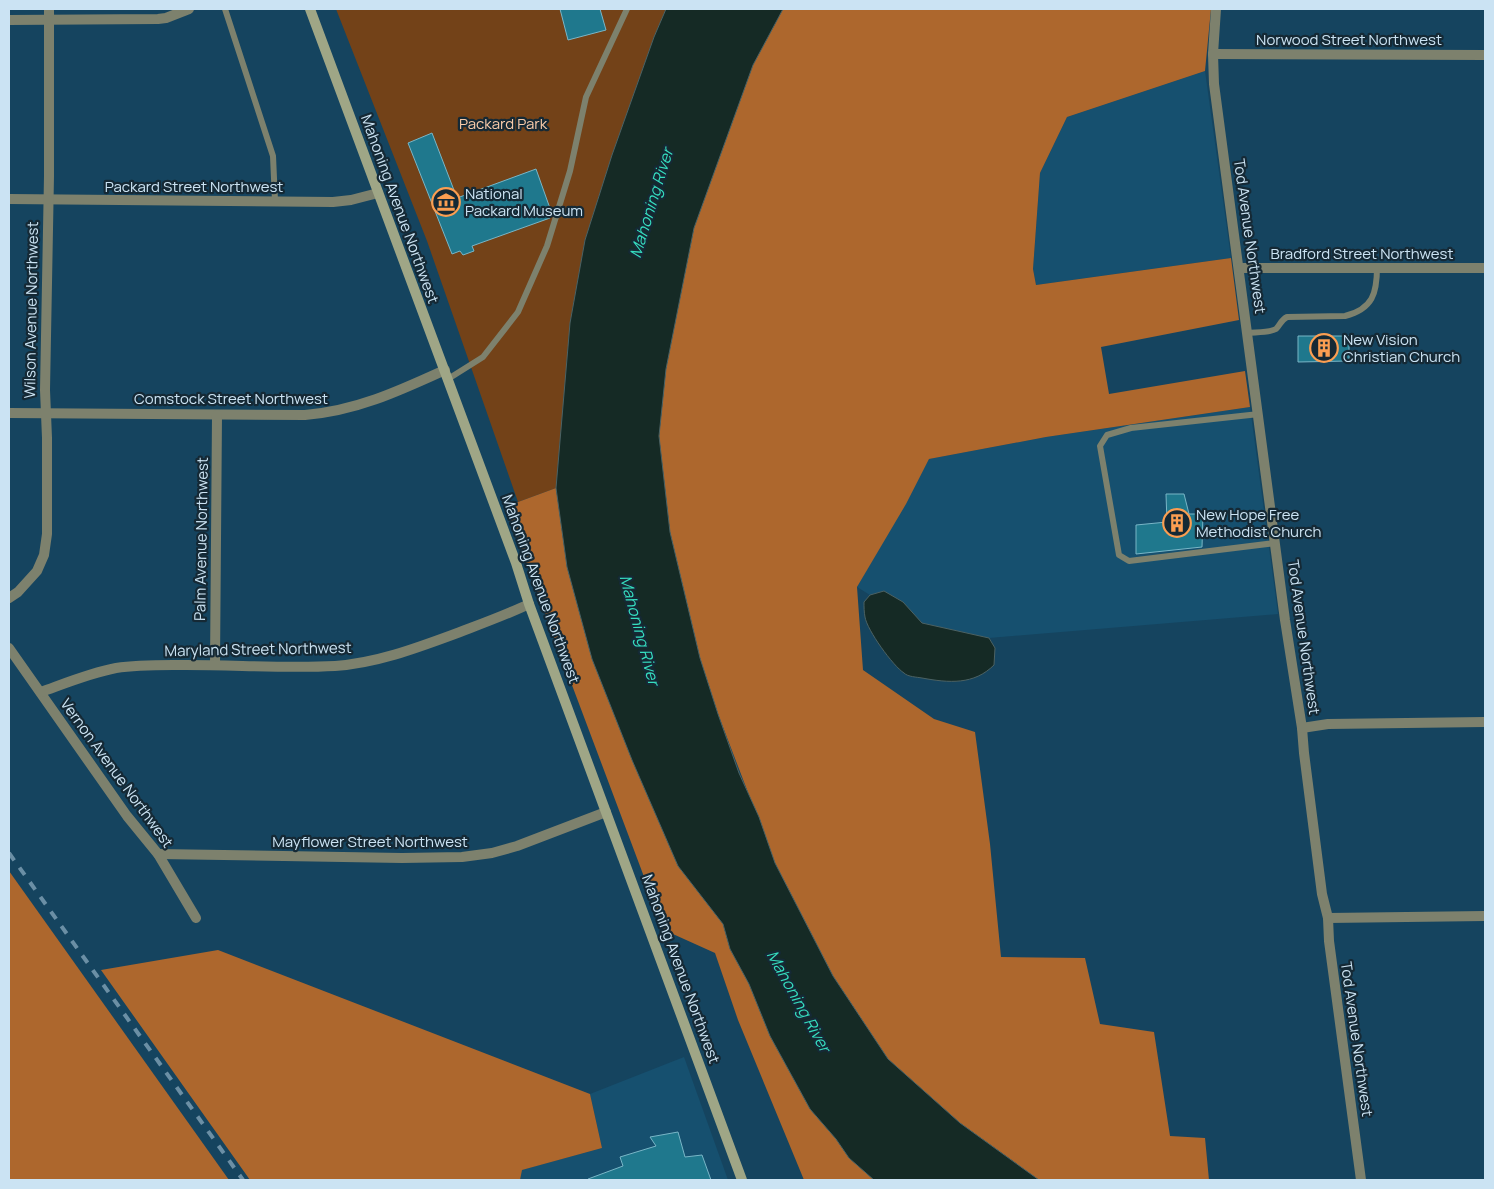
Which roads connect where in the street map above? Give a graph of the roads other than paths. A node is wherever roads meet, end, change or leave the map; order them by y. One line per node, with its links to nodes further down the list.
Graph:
1 (49, 9): 8 (street, Wilson Avenue Northwest)
2 (189, 9): 8 (street)
3 (225, 9): 14 (lane)
4 (310, 9): 11 (main road, Mahoning Avenue Northwest)
5 (627, 9): 19 (lane)
6 (1216, 9): 9 (street, Tod Avenue Northwest)
7 (9, 20): 8 (street)
8 (49, 20): 13 (street, Wilson Avenue Northwest)
9 (1213, 54): 10 (street, Norwood Street Northwest); 16 (street, Tod Avenue Northwest)
10 (1485, 55)
11 (378, 193): 14 (street, Packard Street Northwest); 19 (main road, Mahoning Avenue Northwest)
12 (9, 199): 13 (street, Packard Street Northwest)
13 (48, 200): 14 (street, Packard Street Northwest); 21 (street, Wilson Avenue Northwest)
14 (276, 201)
15 (1377, 267): 16 (street, Bradford Street Northwest); 17 (street, Bradford Street Northwest); 18 (lane)
16 (1239, 268): 18 (street, Tod Avenue Northwest)
17 (1485, 268)
18 (1247, 333): 23 (street, Tod Avenue Northwest)
19 (446, 374): 22 (street, Comstock Street Northwest); 26 (main road, Mahoning Avenue Northwest)
20 (9, 413): 21 (street, Comstock Street Northwest)
21 (45, 413): 22 (street, Comstock Street Northwest); 25 (street, Wilson Avenue Northwest)
22 (217, 414): 28 (street, Palm Avenue Northwest)
23 (1258, 414): 24 (street, Tod Avenue Northwest); 24 (lane)
24 (1276, 544): 31 (street, Tod Avenue Northwest)
25 (9, 598)
26 (529, 604): 28 (street, Maryland Street Northwest); 32 (main road, Mahoning Avenue Northwest)
27 (9, 648): 29 (street, Vernon Avenue Northwest)
28 (215, 664): 29 (street, Maryland Street Northwest)
29 (41, 692): 33 (street, Vernon Avenue Northwest)
30 (1485, 722): 31 (street)
31 (1302, 728): 36 (street, Tod Avenue Northwest)
32 (606, 812): 33 (street, Mayflower Street Northwest); 37 (main road, Mahoning Avenue Northwest)
33 (158, 854): 35 (street, Vernon Avenue Northwest)
34 (1485, 916): 36 (street)
35 (196, 918)
36 (1328, 918): 38 (street, Tod Avenue Northwest)
37 (742, 1180)
38 (1361, 1180)

